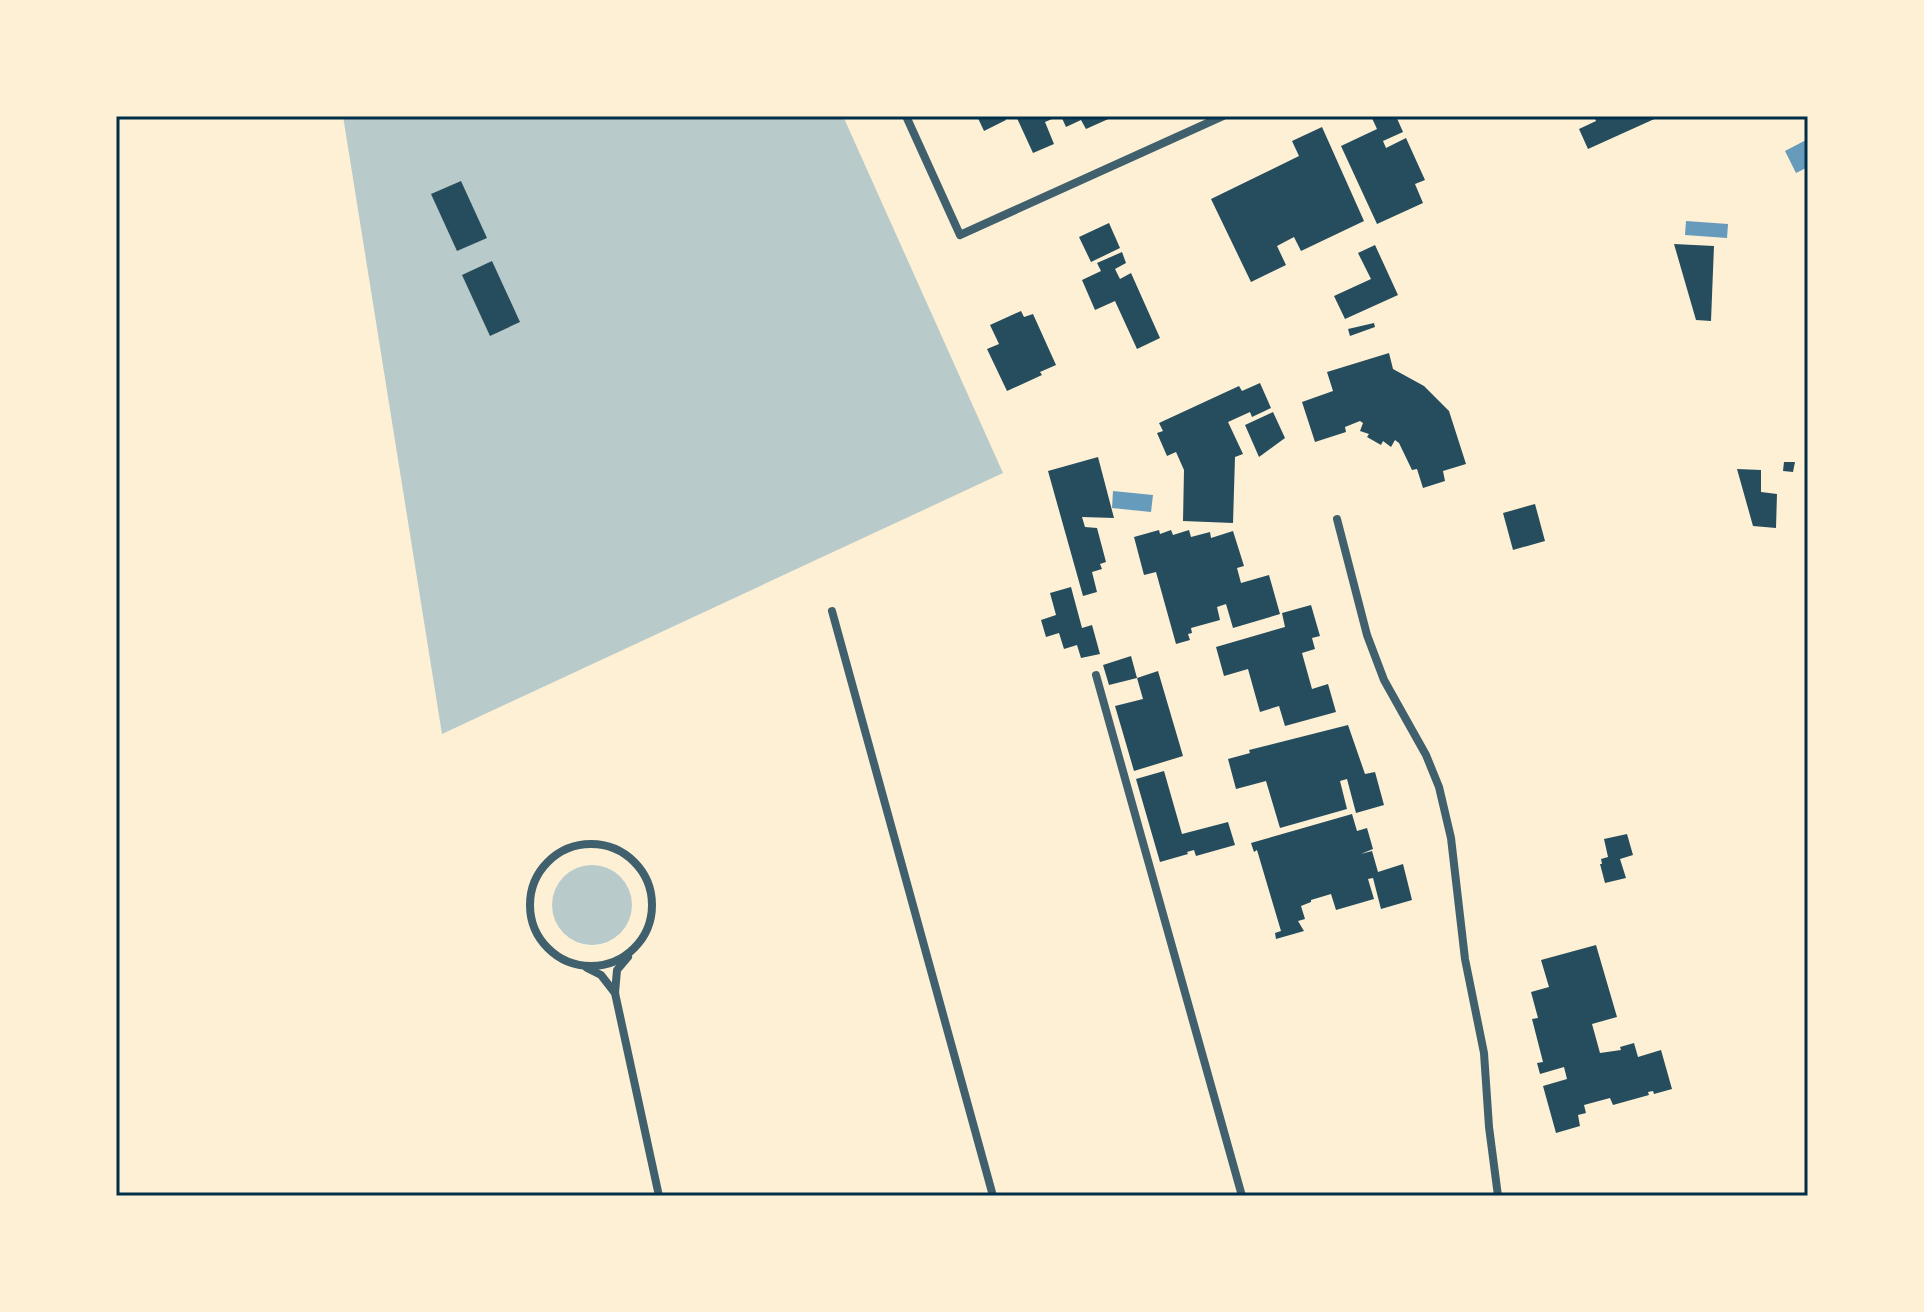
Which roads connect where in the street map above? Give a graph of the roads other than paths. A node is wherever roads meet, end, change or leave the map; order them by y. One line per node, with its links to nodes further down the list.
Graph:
1 (906, 116): 2 (street)
2 (1223, 116)
3 (1337, 519): 12 (street)
4 (832, 611): 10 (street)
5 (1096, 675): 11 (street)
6 (633, 951): 7 (street); 7 (street); 8 (street)
7 (580, 966): 8 (street)
8 (615, 993): 9 (street)
9 (659, 1196)
10 (993, 1196)
11 (1242, 1196)
12 (1498, 1196)

